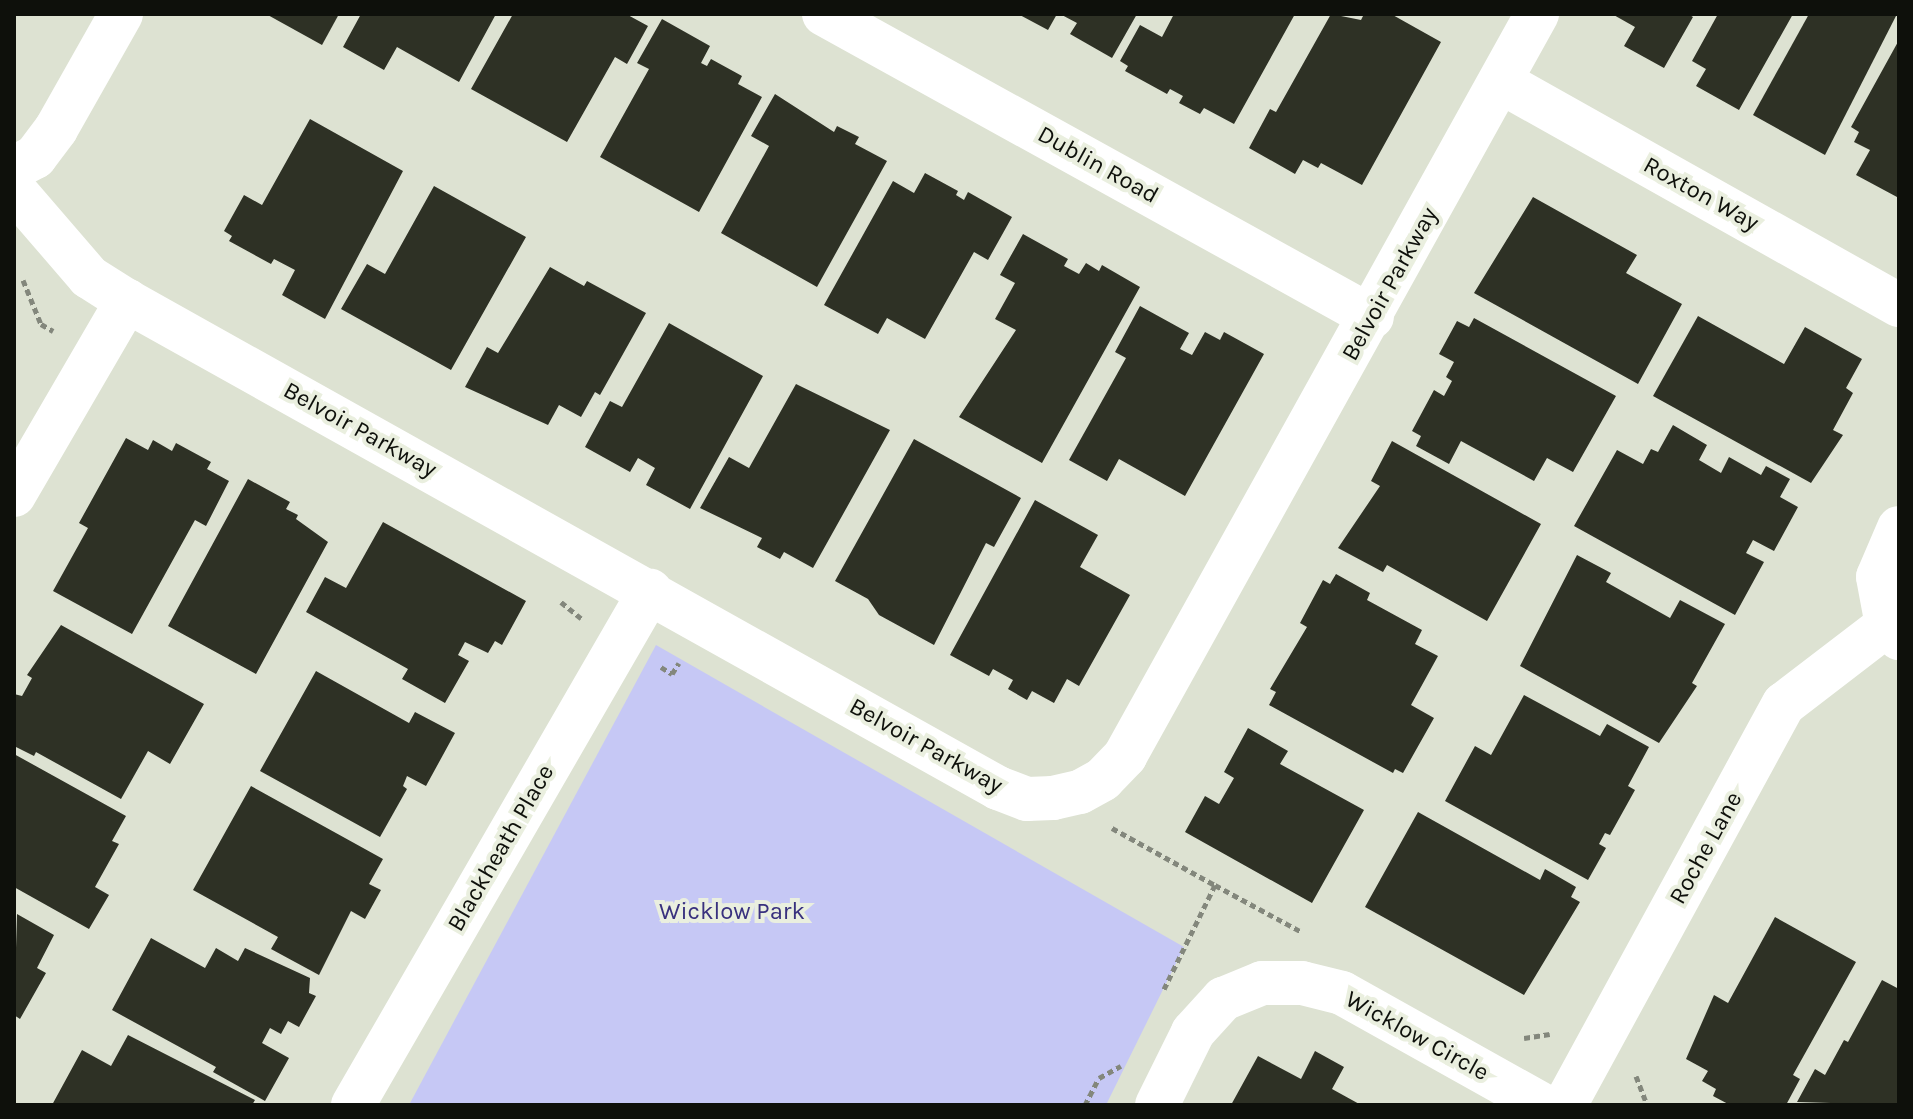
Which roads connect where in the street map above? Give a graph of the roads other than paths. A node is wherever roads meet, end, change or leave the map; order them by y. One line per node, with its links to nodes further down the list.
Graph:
1 (121, 14): 5 (street)
2 (824, 14): 9 (street, Dublin Road)
3 (1537, 14): 4 (street, Belvoir Parkway)
4 (1503, 83): 8 (street, Roxton Way); 9 (street, Belvoir Parkway)
5 (14, 168)
6 (14, 190): 7 (street, Belvoir Parkway)
7 (127, 301): 10 (street); 12 (street, Belvoir Parkway)
8 (1899, 305)
9 (1372, 317): 12 (street, Belvoir Parkway)
10 (14, 495)
11 (1899, 528): 13 (street)
12 (650, 591): 14 (street, Blackheath Place)
13 (1893, 631): 17 (street, Roche Lane)
14 (353, 1105)
15 (1157, 1105): 16 (street, Wicklow Circle)
16 (1542, 1105)
17 (1565, 1105)

